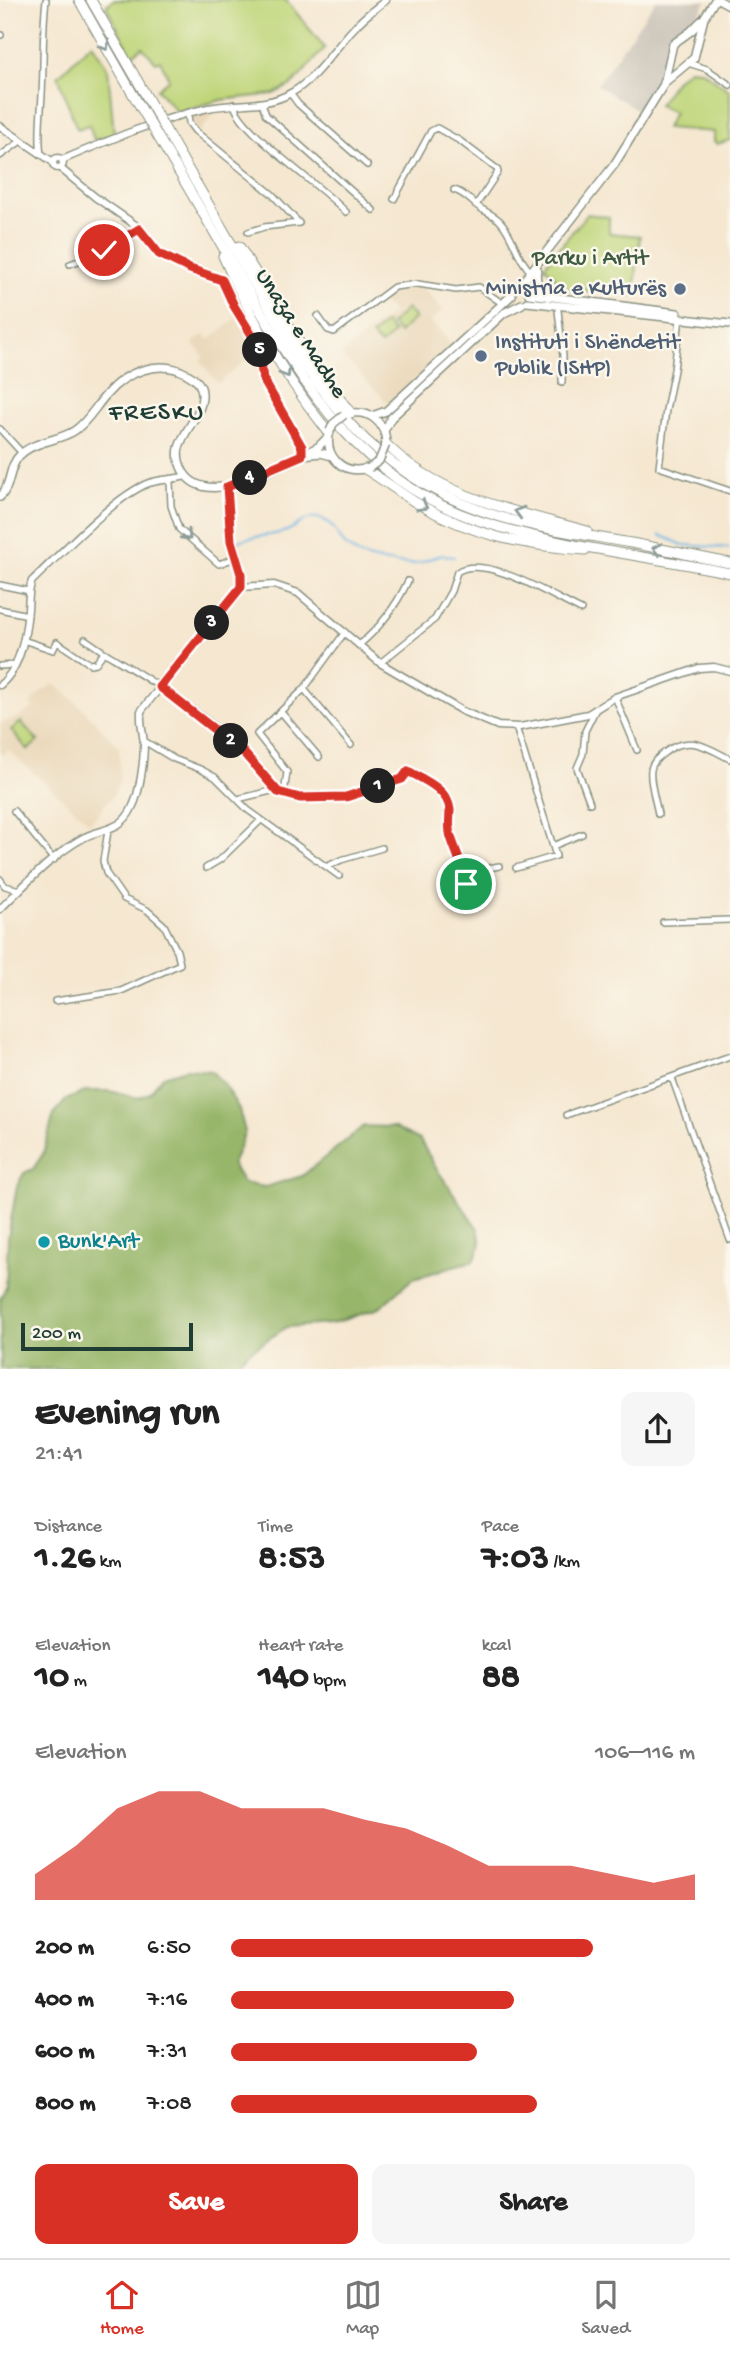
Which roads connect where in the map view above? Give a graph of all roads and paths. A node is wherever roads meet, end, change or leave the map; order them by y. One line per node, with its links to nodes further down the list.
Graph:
1 (47, 0): 22 (street)
2 (79, 0): 20 (highway, Unaza e Madhe, one-way to 20, bridge)
3 (91, 0): 30 (highway, bridge)
4 (386, 0): 15 (street)
5 (717, 0): 6 (street); 7 (main road)
6 (730, 6)
7 (704, 18): 8 (main road); 9 (main road)
8 (679, 40): 9 (main road); 10 (main road)
9 (695, 50): 11 (main road); 12 (street)
10 (671, 54): 11 (main road); 13 (main road)
11 (687, 63): 12 (street); 13 (main road)
12 (707, 69): 14 (street)
13 (664, 83): 38 (main road)
14 (730, 85)
15 (290, 93): 16 (street); 26 (street)
16 (262, 103): 17 (street); 32 (street)
17 (234, 104): 18 (street); 33 (street)
18 (188, 114): 20 (street); 36 (street)
19 (0, 126): 21 (street)
20 (152, 126): 24 (street); 34 (highway, Unaza e Madhe, bridge)
21 (21, 141): 22 (street); 23 (street)
22 (41, 155): 25 (street)
23 (0, 156)
24 (62, 160): 25 (street); 27 (street)
25 (53, 162): 27 (street)
26 (367, 165)
27 (60, 168): 35 (street)
28 (454, 190): 31 (street)
29 (394, 199): 31 (street)
30 (209, 205): 50 (highway); 65 (highway)
31 (476, 205): 39 (street)
32 (373, 209)
33 (346, 212)
34 (210, 226): 54 (highway, one-way to 54); 66 (highway, Unaza e Madhe)
35 (139, 229): 37 (street); 58 (street)
36 (248, 232)
37 (70, 264)
38 (539, 264): 39 (main road); 42 (main road)
39 (532, 273): 40 (main road); 43 (main road)
40 (519, 287): 41 (main road); 43 (main road)
41 (512, 295): 43 (main road); 44 (main road)
42 (549, 297): 43 (main road); 48 (main road)
43 (526, 298): 47 (main road); 53 (main road)
44 (503, 304): 46 (street); 51 (main road)
45 (558, 310): 49 (street)
46 (318, 316)
47 (680, 318): 48 (main road); 63 (street)
48 (727, 320)
49 (562, 382)
50 (351, 413): 51 (main road); 54 (main road, bridge)
51 (372, 416): 53 (main road)
52 (0, 429): 56 (street)
53 (384, 431): 55 (main road)
54 (329, 434): 57 (main road); 58 (main road)
55 (386, 444): 59 (main road, bridge); 65 (highway, one-way to 55)
56 (22, 453): 60 (main road); 64 (main road)
57 (332, 456): 58 (main road); 59 (main road)
58 (299, 457): 62 (main road)
59 (367, 469): 66 (highway, one-way to 66)
60 (186, 476): 61 (street); 62 (main road)
61 (170, 481): 67 (street, one-way to 67); 73 (street)
62 (227, 487): 67 (street)
63 (730, 491)
64 (0, 497)
65 (632, 544): 68 (highway, one-way to 65)
66 (629, 553): 69 (highway, Unaza e Madhe)
67 (235, 558): 72 (street)
68 (730, 563)
69 (730, 573)
70 (408, 582): 80 (street)
71 (0, 585): 73 (street)
72 (241, 587): 77 (street); 87 (street)
73 (29, 591): 76 (street)
74 (0, 609): 76 (street)
75 (581, 610): 82 (street)
76 (28, 615): 79 (street)
77 (345, 632): 80 (street); 88 (street)
78 (85, 639): 81 (street)
79 (23, 640): 81 (street); 83 (street)
80 (359, 645): 82 (street)
81 (104, 652): 87 (street)
82 (380, 663): 92 (street)
83 (15, 665): 84 (street); 86 (street)
84 (0, 666)
85 (730, 671): 89 (street)
86 (0, 685)
87 (160, 687): 93 (street); 98 (street)
88 (304, 689): 91 (street); 94 (street)
89 (615, 697): 90 (street); 95 (street)
90 (595, 711): 92 (street); 100 (street)
91 (281, 712): 96 (street); 98 (street)
92 (516, 727): 106 (street)
93 (144, 741): 99 (street); 104 (street)
94 (351, 745)
95 (637, 750)
96 (319, 757)
97 (730, 758): 102 (street)
98 (281, 793): 99 (street); 113 (street)
99 (237, 799): 103 (street)
100 (590, 803)
101 (14, 811): 108 (street)
102 (658, 814)
103 (261, 820): 109 (street); 111 (street)
104 (108, 831): 108 (street); 121 (street)
105 (582, 834): 106 (street)
106 (553, 845): 112 (street)
107 (382, 848): 109 (street)
108 (54, 860): 116 (street)
109 (328, 866): 114 (street)
110 (499, 866): 113 (street)
111 (206, 868)
112 (516, 868)
113 (465, 873): 117 (street)
114 (339, 876)
115 (1, 881): 116 (street)
116 (20, 890): 118 (street)
117 (468, 901)
118 (0, 909)
119 (730, 920): 120 (street)
120 (663, 922)
121 (55, 1001)
122 (730, 1056): 123 (street)
123 (672, 1078): 124 (street); 125 (street)
124 (566, 1115)
125 (730, 1240)

